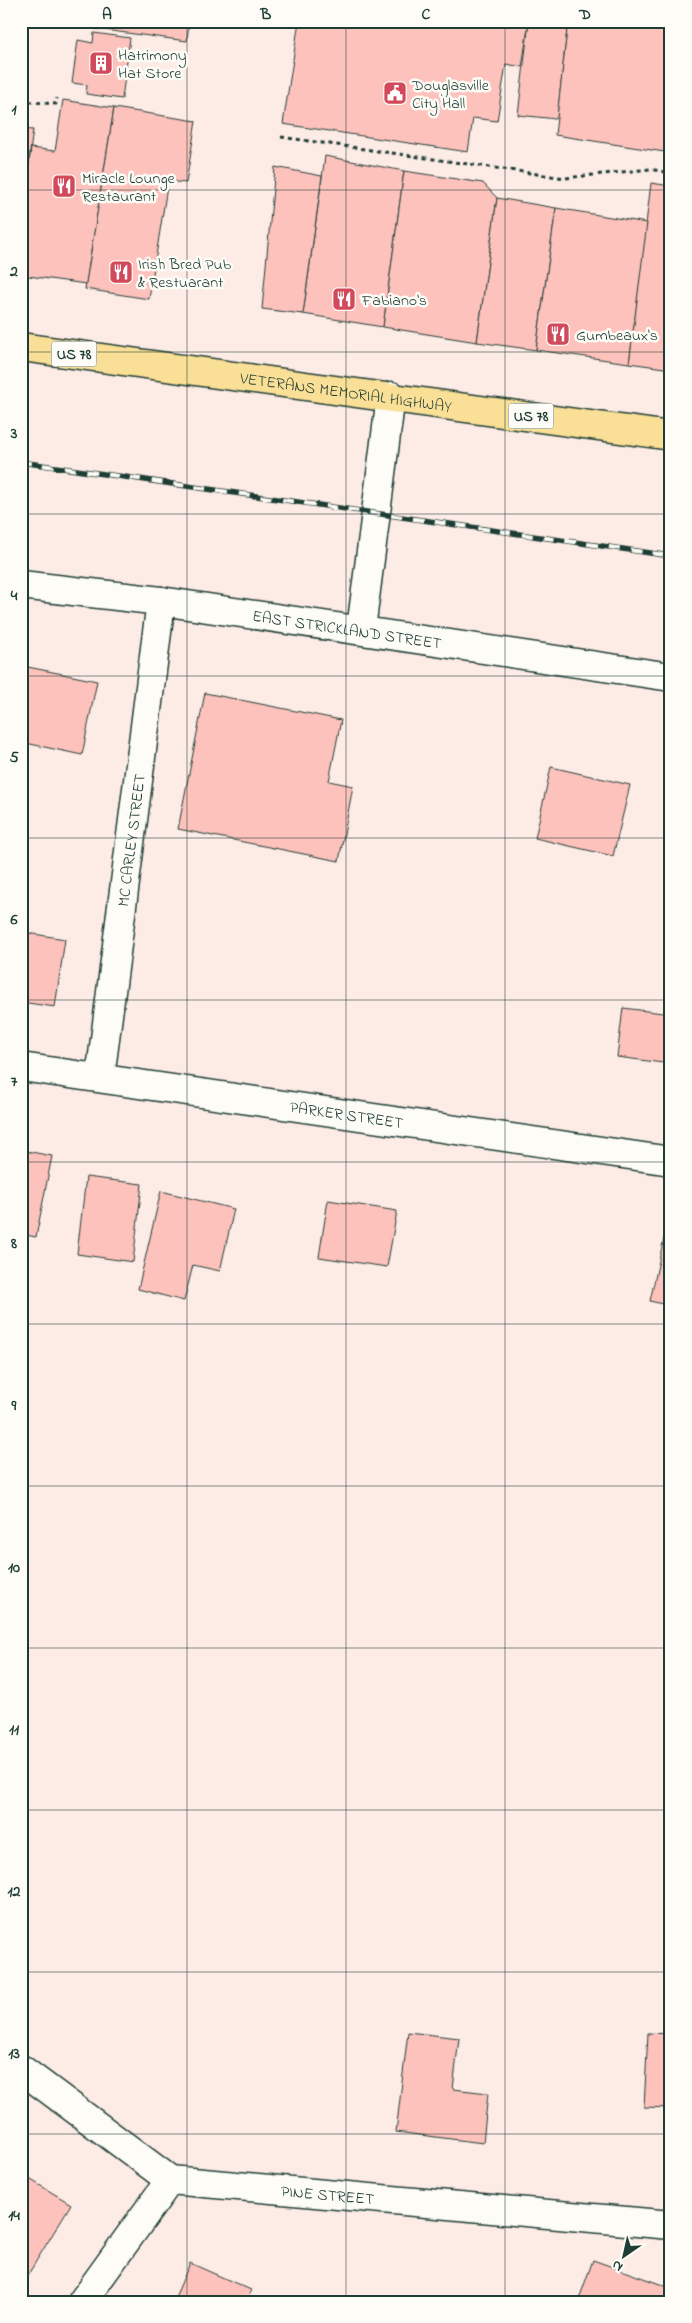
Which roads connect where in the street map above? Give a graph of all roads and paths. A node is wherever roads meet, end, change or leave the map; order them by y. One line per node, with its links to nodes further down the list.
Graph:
1 (57, 98): 2 (path)
2 (21, 101)
3 (280, 137): 4 (path)
4 (671, 173)
5 (21, 347): 6 (main road, VETERANS MEMORIAL HIGHWAY / US 78)
6 (391, 396): 7 (main road, VETERANS MEMORIAL HIGHWAY / US 78); 10 (street)
7 (671, 436)
8 (21, 585): 9 (street, EAST STRICKLAND STREET)
9 (161, 601): 10 (street, EAST STRICKLAND STREET); 13 (street, MC CARLEY STREET)
10 (360, 629): 11 (street, EAST STRICKLAND STREET)
11 (671, 677)
12 (21, 1067): 13 (street, PARKER STREET)
13 (100, 1078): 14 (street, PARKER STREET)
14 (671, 1161)
15 (21, 2069): 16 (street)
16 (170, 2180): 17 (street, PINE STREET); 18 (street)
17 (671, 2225)
18 (82, 2302)

